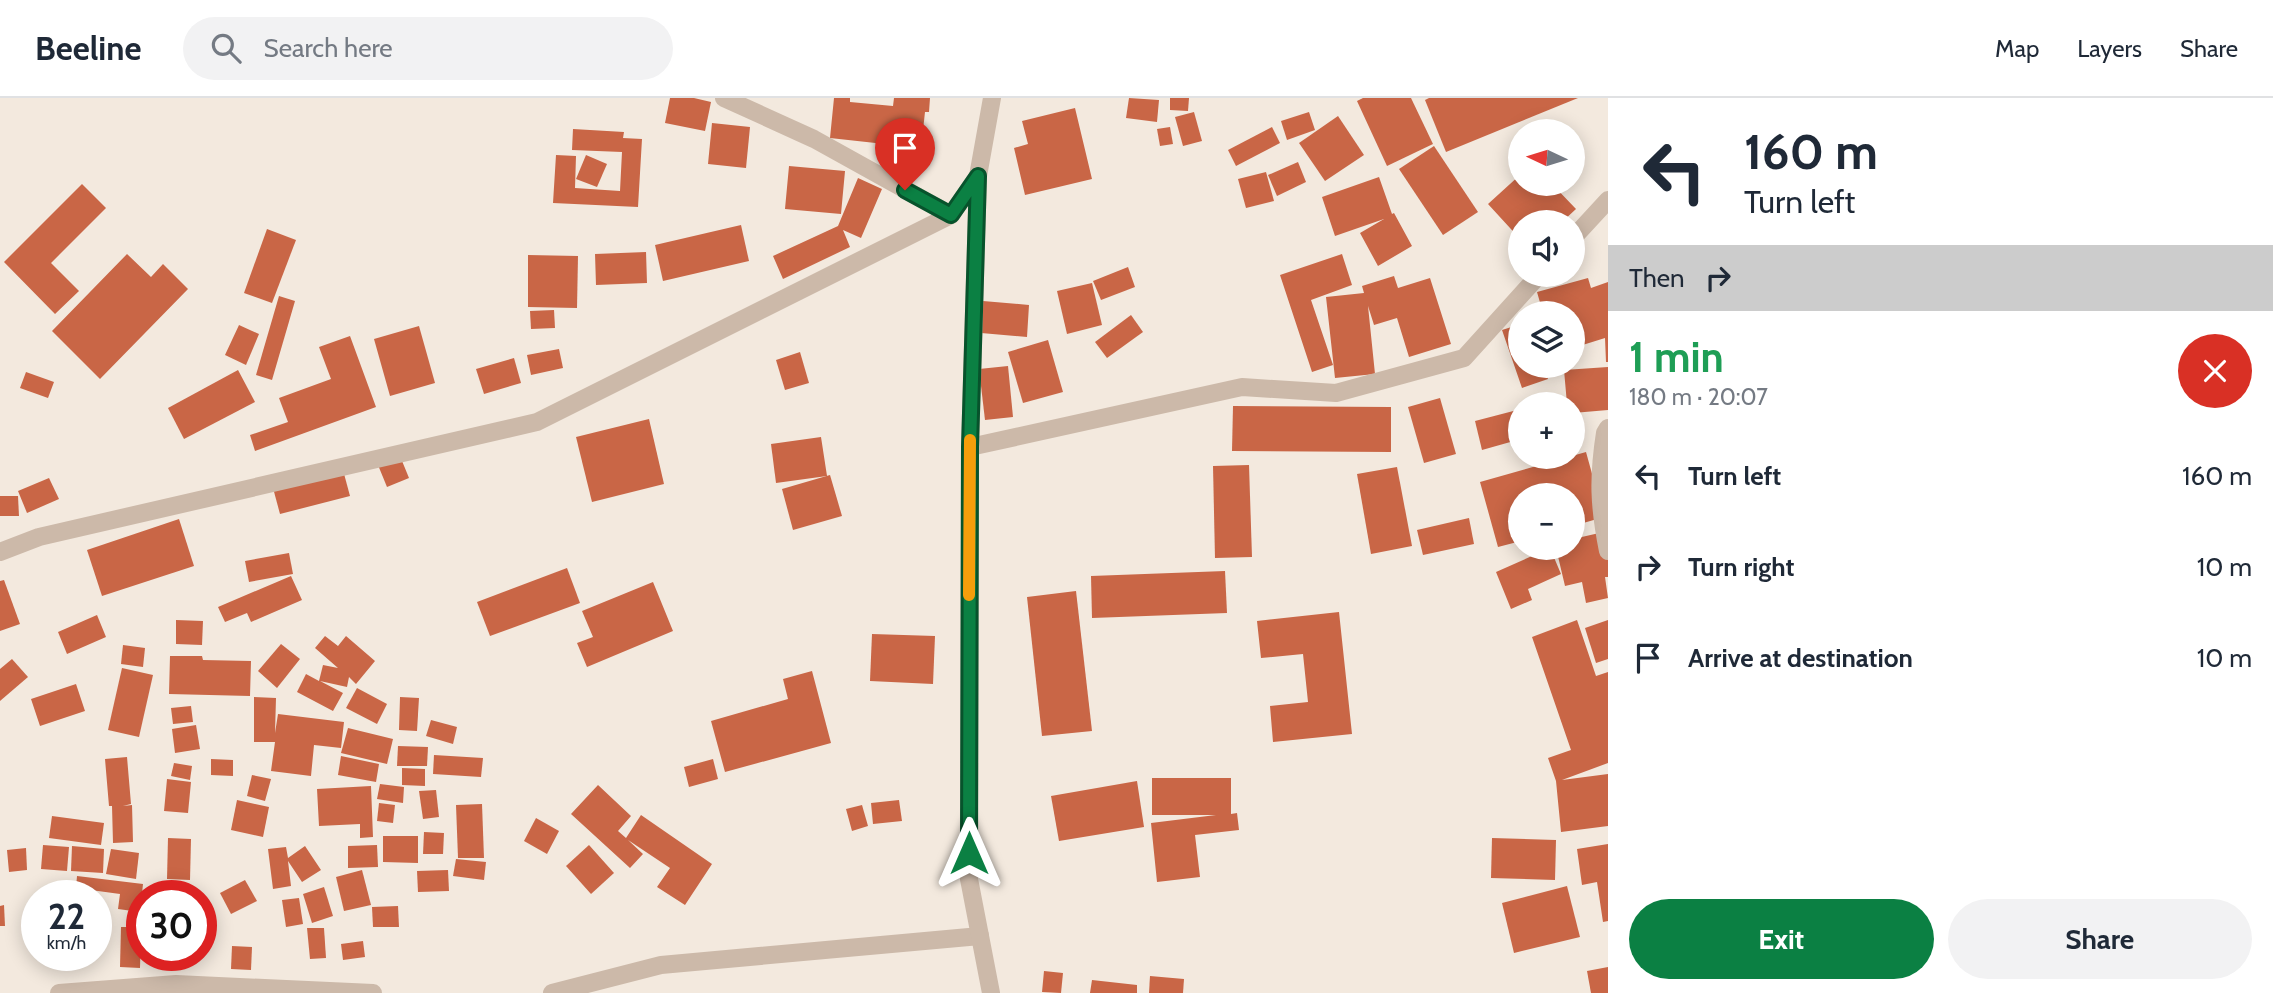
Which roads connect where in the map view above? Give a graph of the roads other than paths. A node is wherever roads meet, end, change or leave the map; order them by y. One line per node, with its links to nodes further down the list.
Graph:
1 (724, 98): 5 (street)
2 (992, 98): 3 (street)
3 (978, 176): 5 (street); 9 (street)
4 (1608, 200): 6 (street)
5 (951, 215): 11 (street)
6 (1585, 225)
7 (1528, 287): 9 (street)
8 (1608, 428): 10 (street)
9 (970, 447): 12 (street)
10 (1608, 551)
11 (0, 552)
12 (980, 936): 16 (street); 17 (street)
13 (96, 992): 14 (street); 15 (street)
14 (59, 993)
15 (373, 993)
16 (552, 993)
17 (991, 993)

